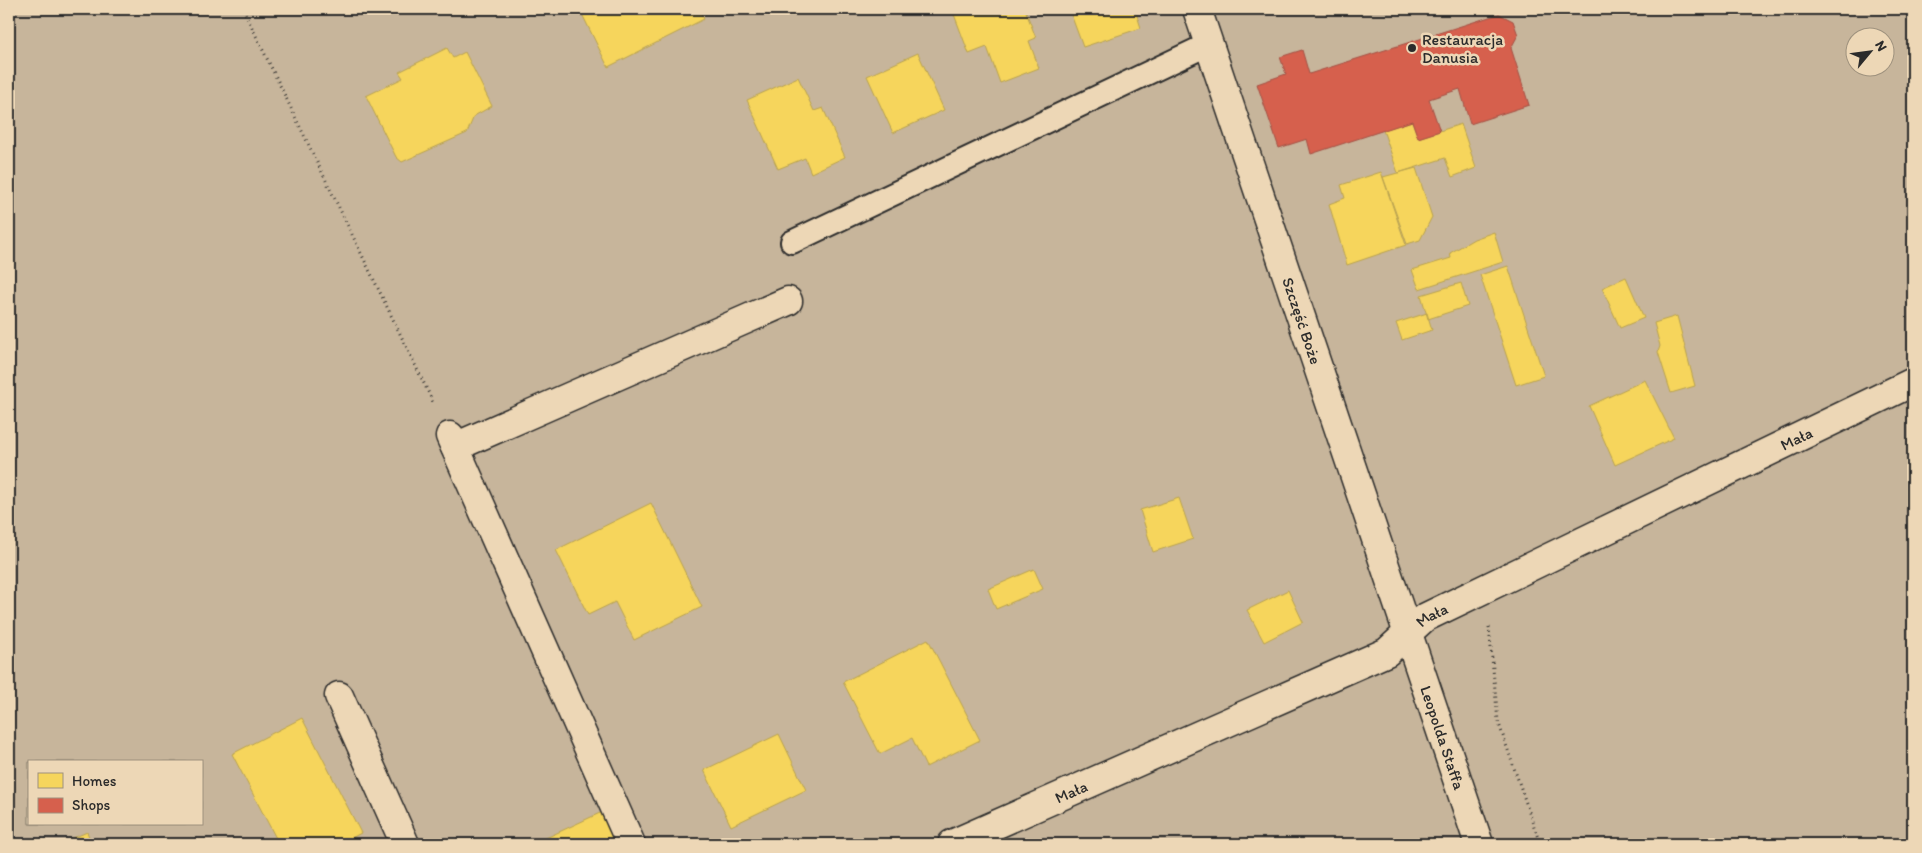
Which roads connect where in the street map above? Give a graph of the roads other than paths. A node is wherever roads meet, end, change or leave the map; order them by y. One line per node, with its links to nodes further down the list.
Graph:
1 (1197, 9): 2 (street, Szczęść Boże)
2 (1209, 44): 3 (lane); 6 (street, Szczęść Boże)
3 (792, 242)
4 (788, 301): 9 (street)
5 (1913, 382): 6 (street, Mała)
6 (1407, 632): 10 (street, Mała); 11 (street, Leopolda Staffa)
7 (338, 696): 8 (street)
8 (405, 844)
9 (631, 844)
10 (952, 844)
11 (1479, 844)

